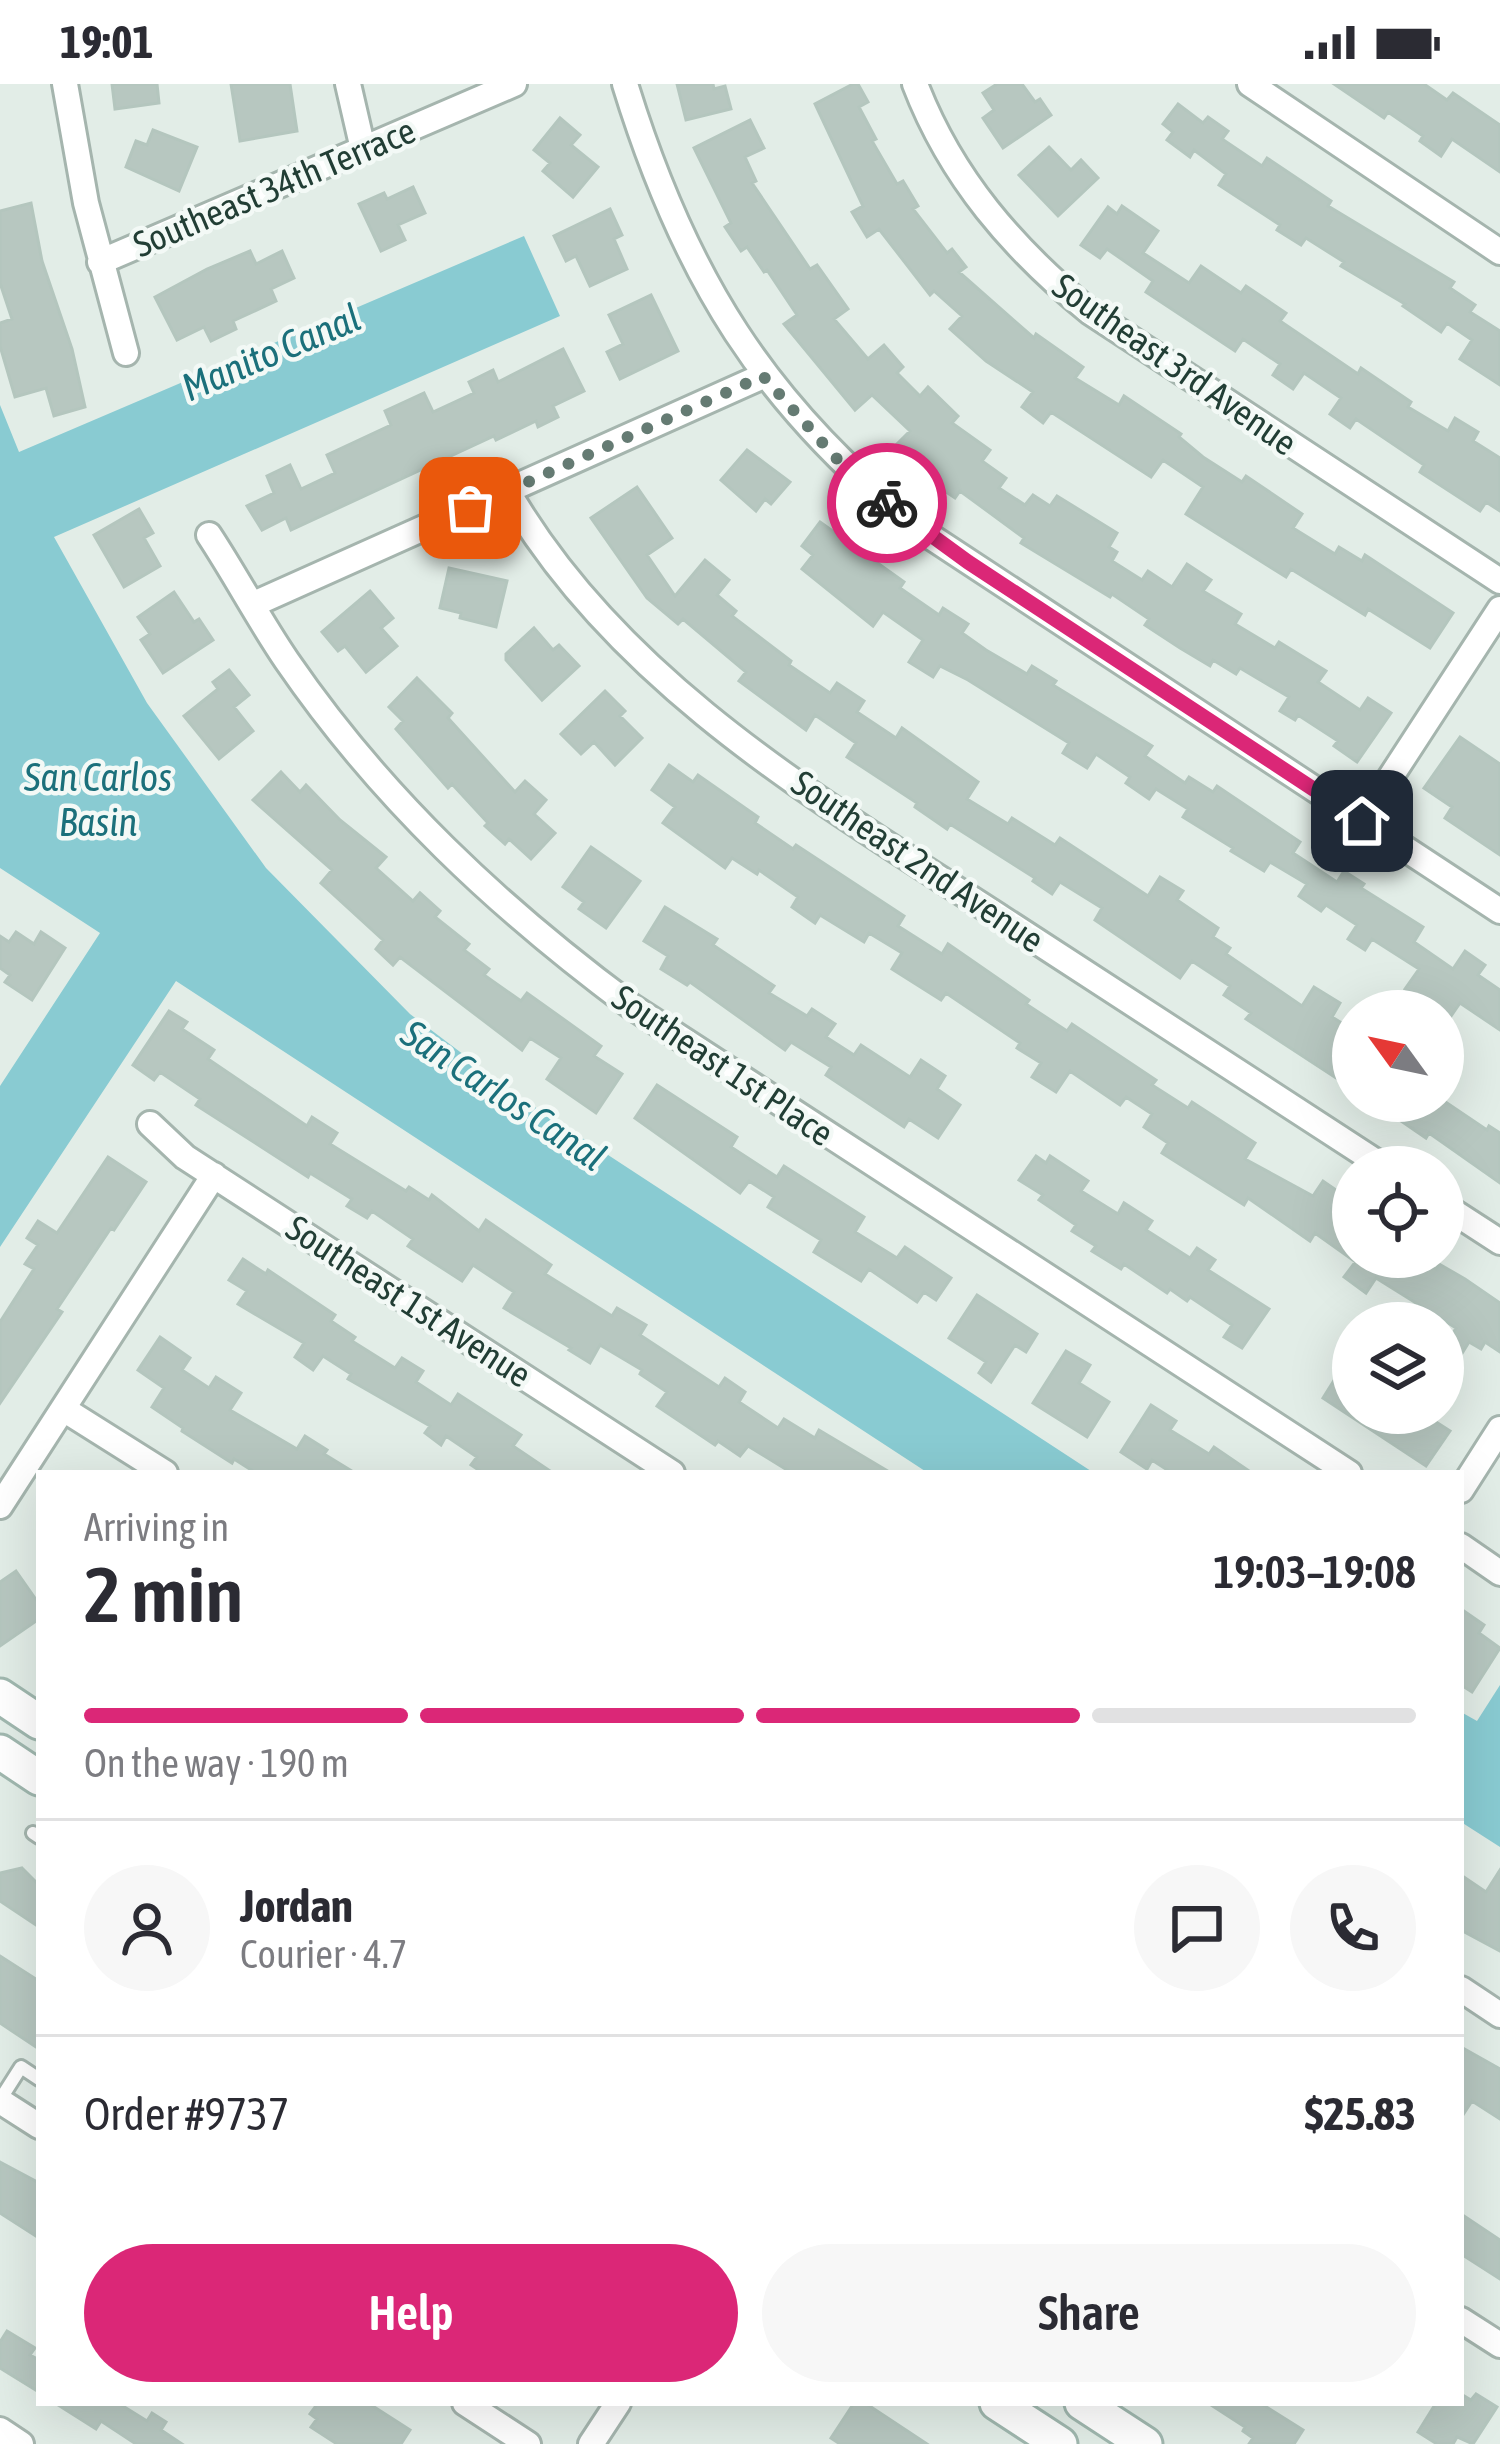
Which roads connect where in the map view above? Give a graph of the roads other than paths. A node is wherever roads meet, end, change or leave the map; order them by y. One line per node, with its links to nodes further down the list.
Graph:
1 (65, 84): 9 (street)
2 (347, 84): 7 (street)
3 (514, 84): 7 (street, Southeast 34th Terrace)
4 (625, 84): 11 (street)
5 (916, 84): 14 (street, Southeast 3rd Avenue)
6 (1250, 84): 8 (street)
7 (363, 148): 9 (street, Southeast 34th Terrace)
8 (1500, 252)
9 (100, 262): 10 (street)
10 (126, 353)
11 (763, 376): 12 (street); 17 (street)
12 (508, 492): 15 (street); 20 (street, Southeast 2nd Avenue)
13 (209, 535): 15 (street, Southeast 1st Place)
14 (1500, 581)
15 (254, 604): 28 (street, Southeast 1st Place)
16 (1500, 609): 17 (street)
17 (1362, 821): 18 (street)
18 (1500, 911)
19 (150, 1124): 21 (street, Southeast 1st Avenue)
20 (1352, 1146)
21 (214, 1175): 24 (street); 27 (street, Southeast 1st Avenue)
22 (1464, 1219): 23 (street)
23 (1500, 1242)
24 (65, 1410): 26 (street); 30 (street)
25 (1500, 1429): 29 (street)
26 (160, 1470)
27 (668, 1470)
28 (1344, 1470)
29 (1464, 1485)
30 (0, 1506)
31 (1464, 1548): 32 (street)
32 (1500, 1573)
33 (0, 1696): 34 (main road)
34 (36, 1720)
35 (0, 1752): 36 (main road)
36 (36, 1776)
37 (1464, 1991): 38 (street)
38 (1500, 2015)
39 (36, 2077): 40 (lane)
40 (0, 2100): 41 (street)
41 (36, 2124)
42 (1464, 2322): 43 (street)
43 (1500, 2345)
44 (470, 2406): 50 (street)
45 (616, 2406): 51 (street)
46 (1003, 2406): 52 (main road)
47 (1087, 2406): 53 (main road)
48 (0, 2430): 49 (street)
49 (21, 2444)
50 (528, 2444)
51 (591, 2444)
52 (1060, 2444)
53 (1145, 2444)

